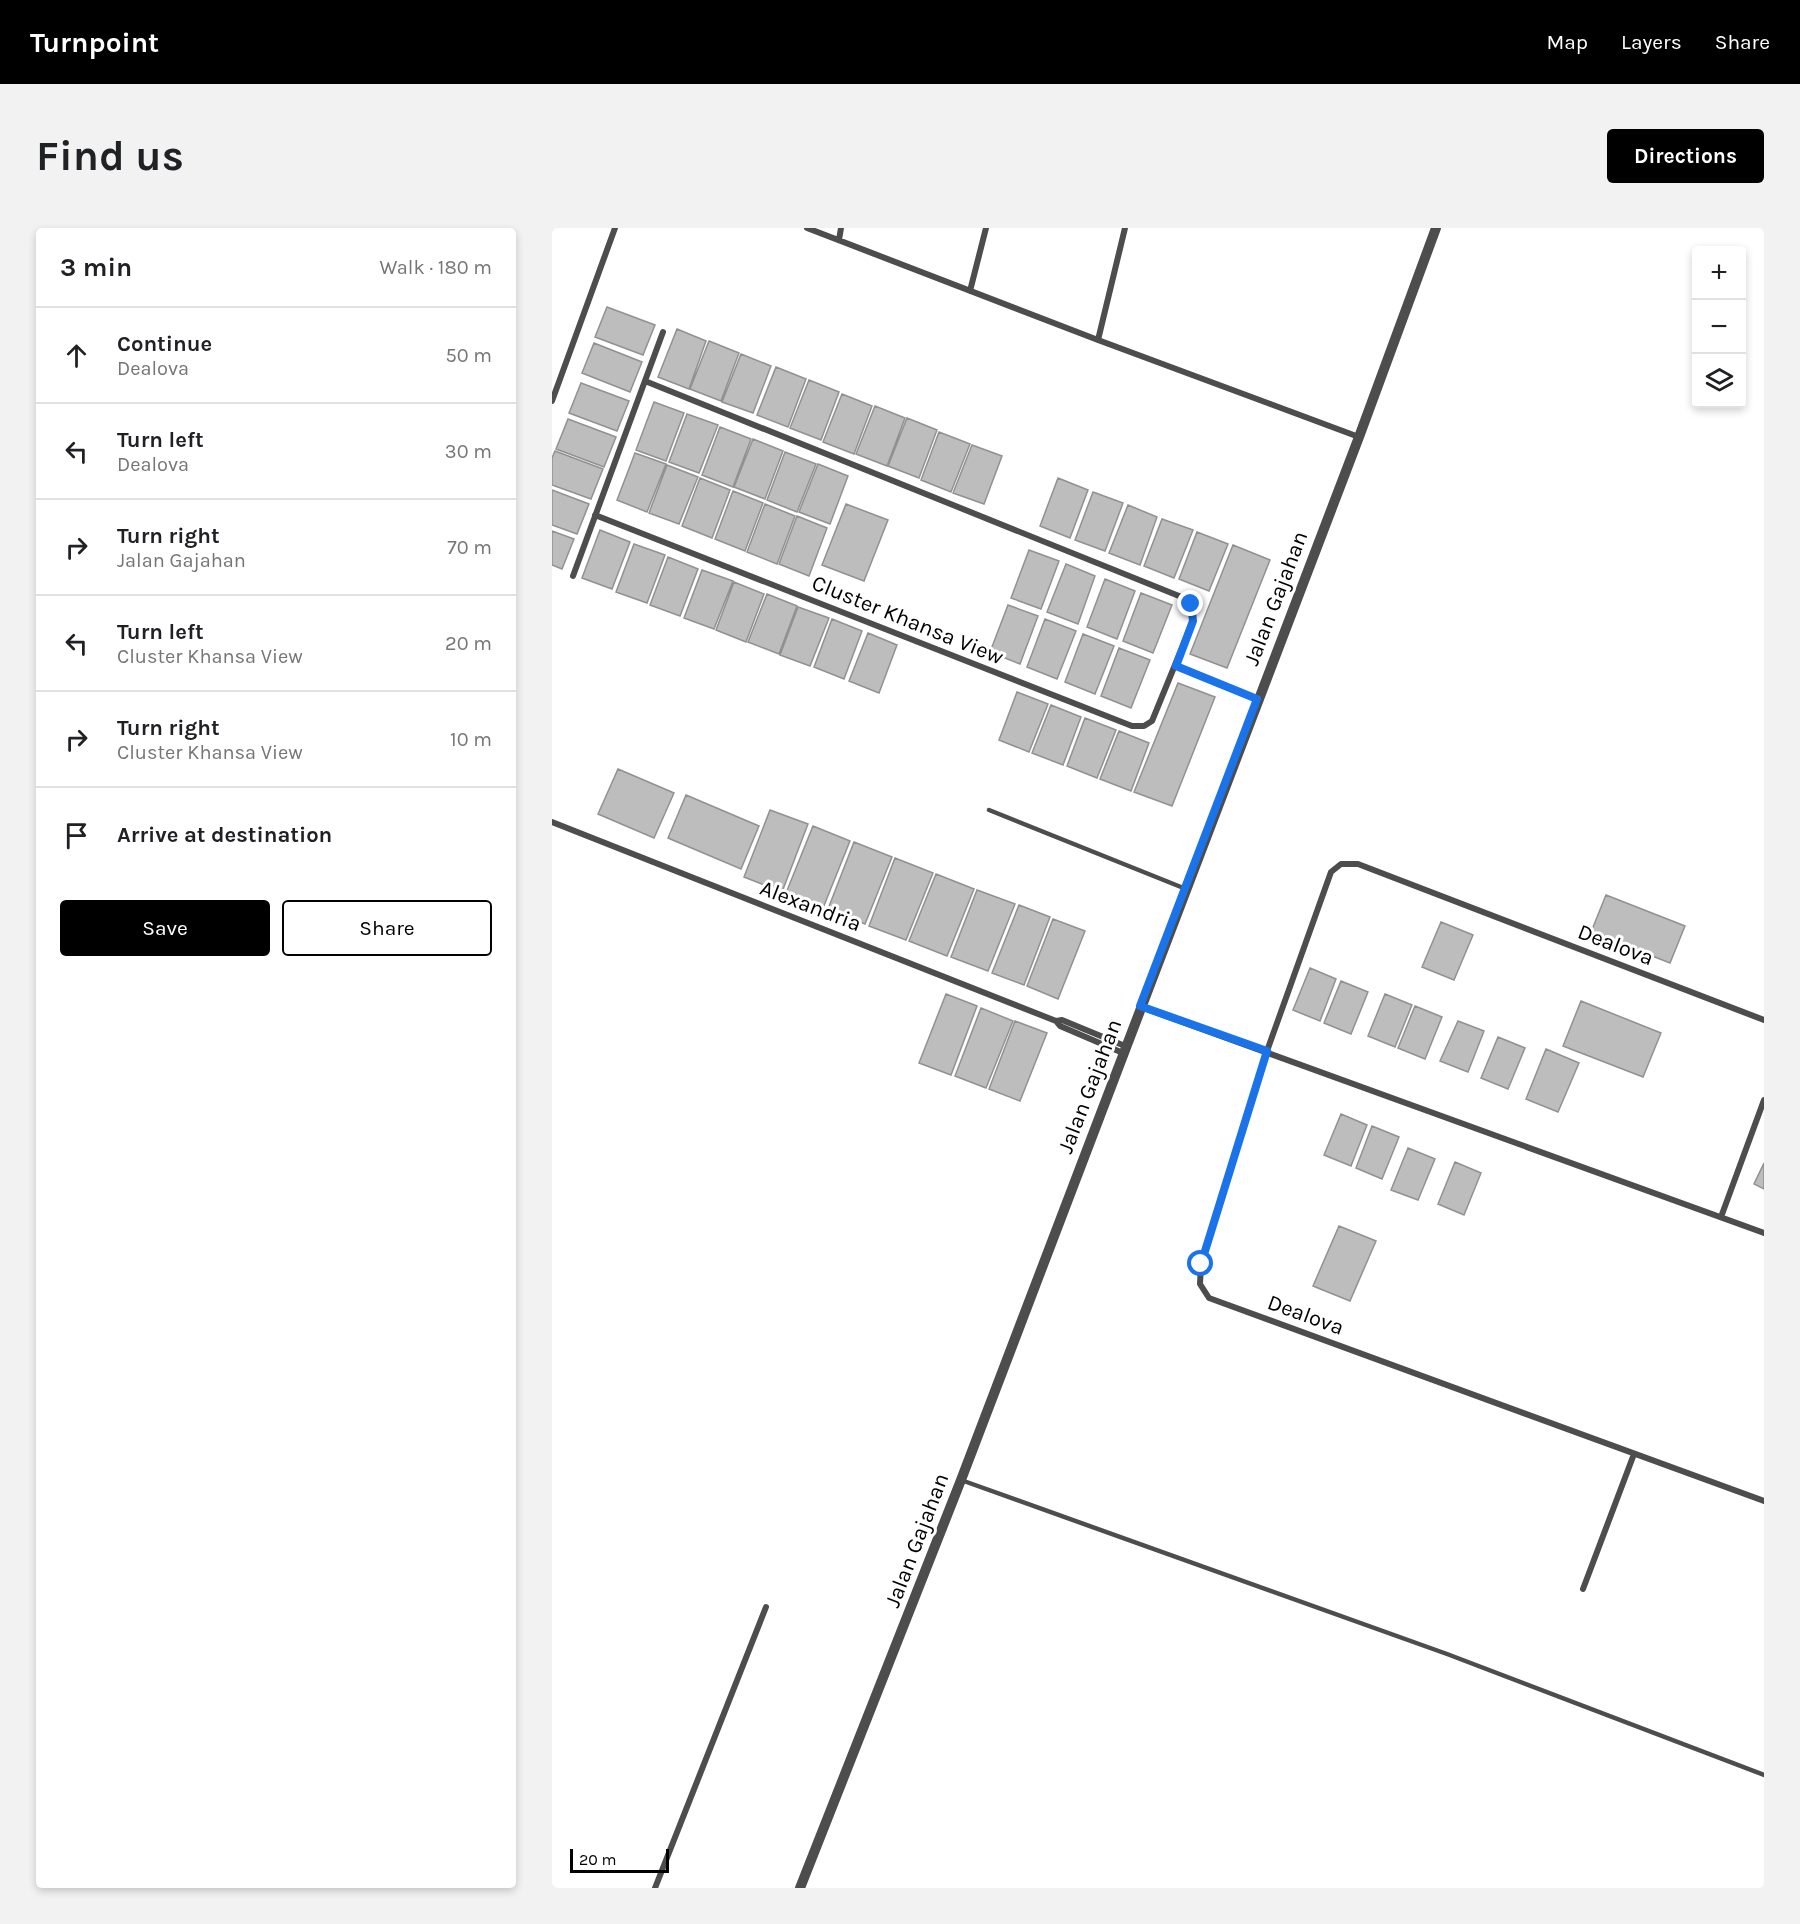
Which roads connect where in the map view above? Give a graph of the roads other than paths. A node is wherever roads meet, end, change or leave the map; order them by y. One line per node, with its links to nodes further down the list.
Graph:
1 (615, 228): 12 (street)
2 (807, 228): 7 (street)
3 (841, 228): 7 (street)
4 (986, 228): 8 (street)
5 (1125, 228): 10 (street)
6 (1436, 228): 13 (street, Jalan Gajahan)
7 (839, 240): 8 (street)
8 (970, 291): 10 (street)
9 (663, 332): 11 (street)
10 (1098, 340): 13 (street)
11 (645, 381): 14 (street); 16 (street, Cluster Khansa View)
12 (552, 401)
13 (1359, 437): 17 (street, Jalan Gajahan)
14 (596, 515): 15 (street); 16 (street, Cluster Khansa View)
15 (573, 576)
16 (1176, 666): 17 (street)
17 (1257, 699): 20 (street, Jalan Gajahan)
18 (989, 810): 20 (lane)
19 (552, 822): 23 (street, Alexandria)
20 (1186, 889): 21 (street, Jalan Gajahan)
21 (1140, 1006): 23 (street, Jalan Gajahan); 24 (street)
22 (1764, 1020): 24 (street, Dealova)
23 (1124, 1049): 29 (street, Jalan Gajahan)
24 (1267, 1051): 26 (street); 28 (street, Dealova)
25 (1764, 1100): 26 (street)
26 (1721, 1217): 27 (street)
27 (1764, 1233)
28 (1634, 1454): 30 (street, Dealova); 31 (street)
29 (961, 1480): 33 (lane); 35 (street, Jalan Gajahan)
30 (1764, 1501)
31 (1583, 1589)
32 (766, 1607): 34 (street)
33 (1764, 1775)
34 (656, 1888)
35 (800, 1888)

